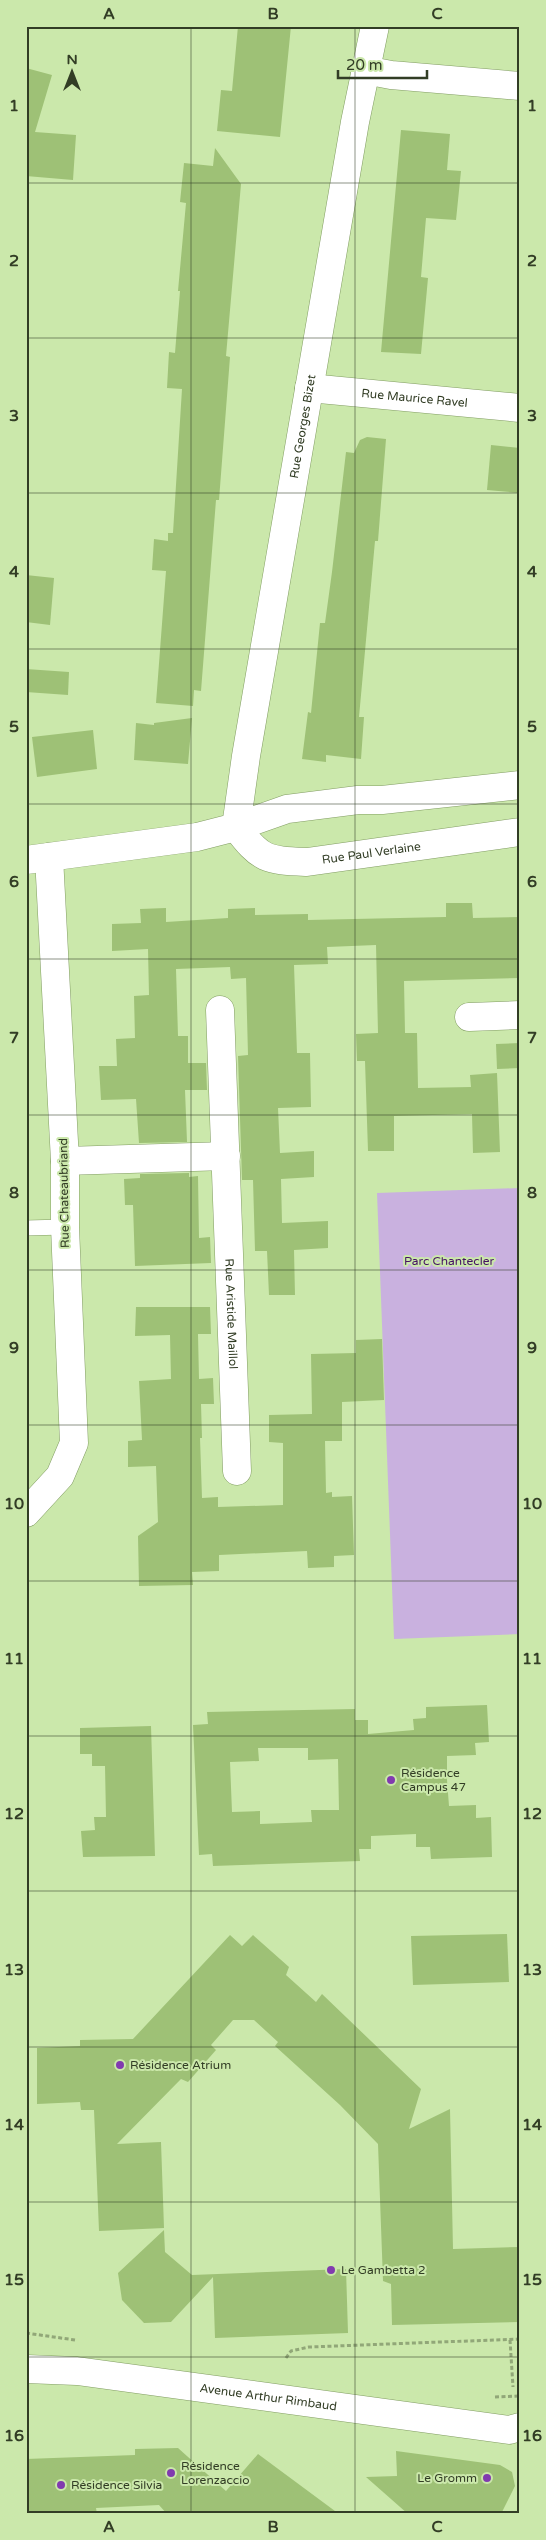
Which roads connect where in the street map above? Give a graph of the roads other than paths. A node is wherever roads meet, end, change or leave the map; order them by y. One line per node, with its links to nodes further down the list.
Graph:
1 (374, 26): 2 (street, Rue Georges Bizet)
2 (365, 70): 3 (street); 4 (street, Rue Georges Bizet)
3 (520, 86)
4 (309, 388): 5 (street, Rue Maurice Ravel); 7 (street, Rue Georges Bizet)
5 (520, 408)
6 (520, 784): 7 (street)
7 (236, 827): 8 (street, Rue Paul Verlaine); 9 (street)
8 (520, 832)
9 (38, 859): 14 (street, Rue Chateaubriand)
10 (220, 1010): 13 (street, Rue Aristide Maillol)
11 (520, 1015): 12 (street)
12 (469, 1017)
13 (226, 1156): 14 (street); 17 (street, Rue Aristide Maillol)
14 (65, 1161): 15 (street, Rue Chateaubriand)
15 (65, 1227): 16 (lane); 18 (street, Rue Chateaubriand)
16 (26, 1228)
17 (237, 1470)
18 (26, 1513)
19 (26, 2370): 20 (street, Avenue Arthur Rimbaud)
20 (516, 2431)

